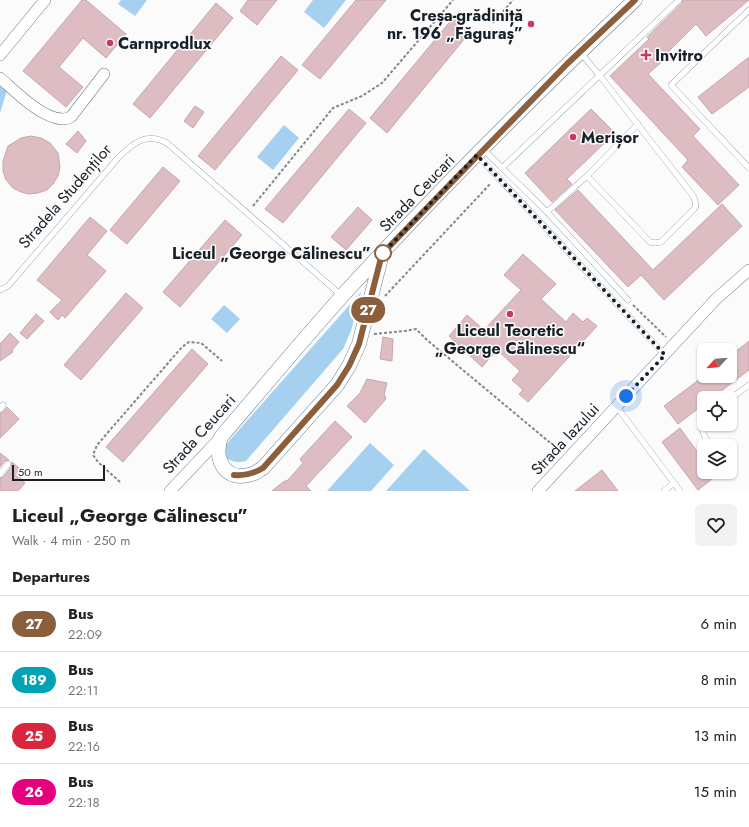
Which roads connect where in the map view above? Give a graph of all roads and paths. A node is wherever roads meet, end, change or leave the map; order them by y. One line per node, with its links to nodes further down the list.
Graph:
1 (45, 0): 9 (street)
2 (452, 0): 19 (path)
3 (513, 0): 7 (path)
4 (635, 0): 8 (street, Strada Ceucari)
5 (679, 0): 11 (lane)
6 (749, 10): 16 (lane)
7 (493, 23)
8 (580, 52): 11 (lane); 14 (street, Strada Ceucari)
9 (1, 53)
10 (104, 74): 12 (street)
11 (600, 76): 13 (lane); 15 (lane)
12 (0, 78)
13 (638, 124): 17 (lane); 17 (lane)
14 (480, 152): 15 (lane); 20 (street, Strada Ceucari); 27 (lane)
15 (502, 168): 18 (lane)
16 (749, 168)
17 (587, 176): 18 (lane)
18 (547, 212): 24 (lane)
19 (246, 213): 22 (lane, Stradela Studenților); 23 (lane)
20 (382, 254): 23 (street, Strada Ceucari); 32 (street)
21 (749, 270): 26 (street, Strada Iazului)
22 (0, 290)
23 (342, 297): 32 (street, Strada Ceucari)
24 (628, 300): 26 (path)
25 (370, 334): 33 (path)
26 (674, 345): 27 (street, Strada Iazului)
27 (665, 355): 31 (street, Strada Iazului)
28 (222, 361): 36 (path)
29 (749, 385): 30 (lane)
30 (737, 394)
31 (617, 407): 33 (street, Strada Iazului); 37 (lane)
32 (221, 437): 38 (street, Strada Ceucari)
33 (569, 458): 39 (street, Strada Iazului)
34 (8, 464): 35 (lane)
35 (0, 474)
36 (120, 482)
37 (674, 483): 40 (lane); 41 (lane)
38 (170, 491)
39 (538, 491)
40 (664, 491)
41 (680, 491)

